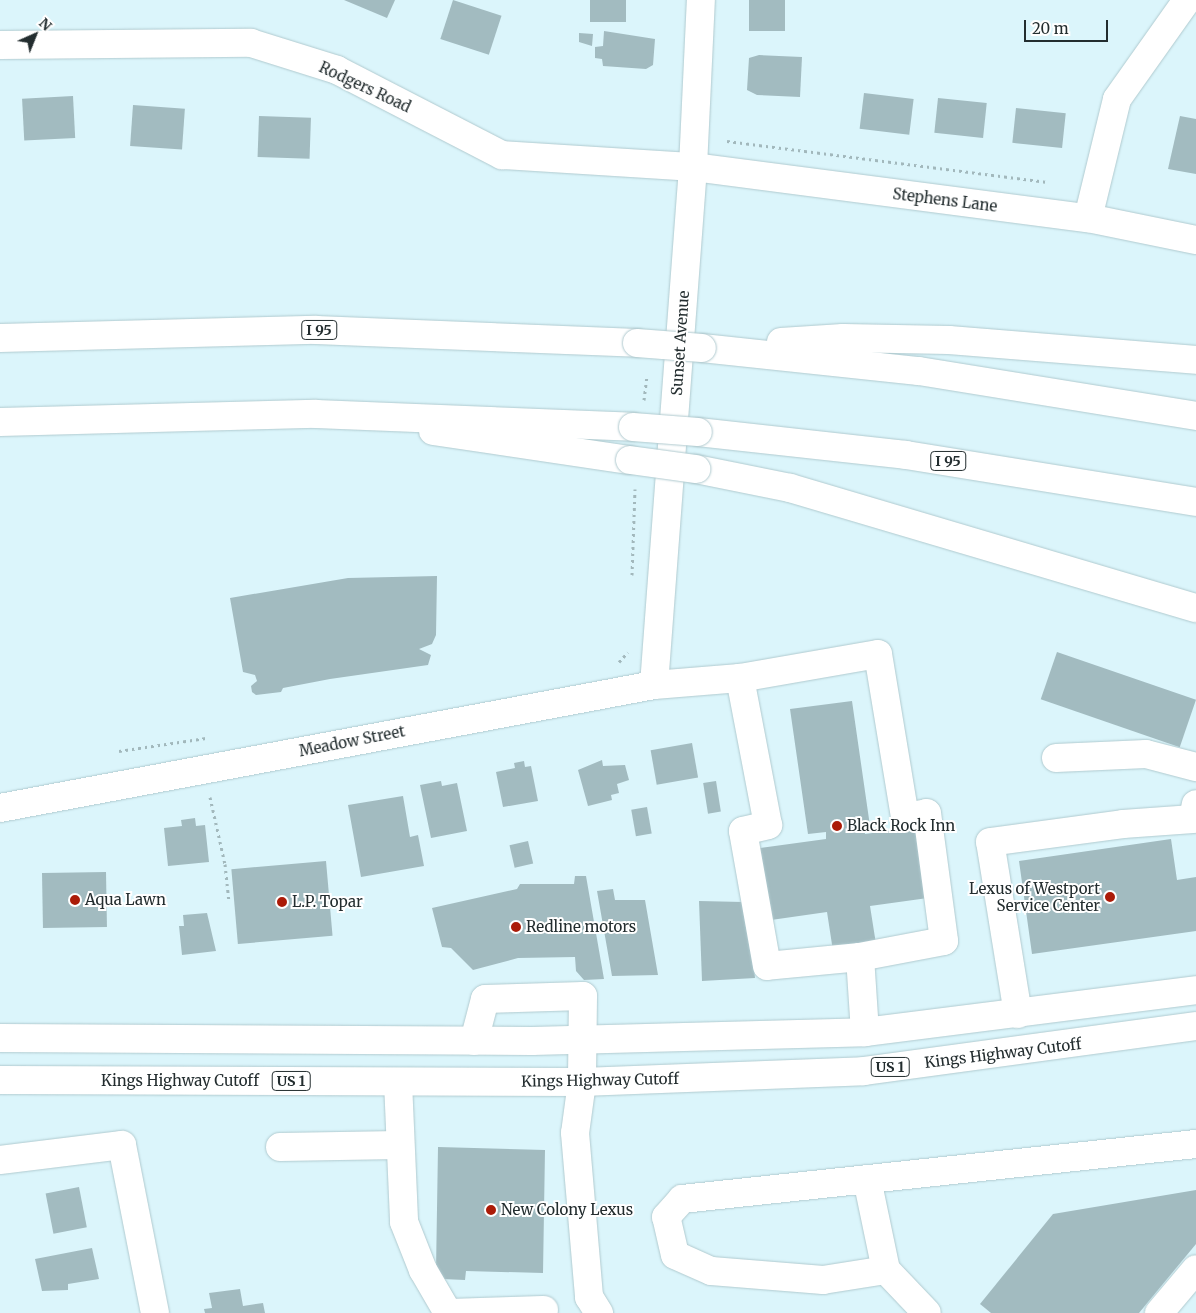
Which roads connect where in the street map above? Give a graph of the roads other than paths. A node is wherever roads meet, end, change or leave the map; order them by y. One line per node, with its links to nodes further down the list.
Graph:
1 (700, 0): 4 (main road, Sunset Avenue)
2 (1187, 0): 5 (main road)
3 (0, 45): 4 (main road, Rodgers Road)
4 (693, 167): 5 (main road, Stephens Lane); 16 (main road, Sunset Avenue)
5 (1088, 218): 6 (main road, Stephens Lane)
6 (1196, 240)
7 (0, 338): 8 (main road, I 95, bridge)
8 (702, 348): 9 (main road); 11 (main road, I 95)
9 (1196, 360)
10 (316, 414): 12 (main road, I 95); 13 (main road, I 95, bridge); 14 (main road, bridge)
11 (1196, 416)
12 (0, 422)
13 (1196, 502)
14 (1196, 608)
15 (740, 678): 16 (main road, Meadow Street); 21 (main road); 21 (main road, Meadow Street)
16 (654, 685): 19 (main road, Meadow Street)
17 (1056, 758): 18 (main road)
18 (1196, 767)
19 (0, 808)
20 (1195, 815): 23 (main road)
21 (860, 957): 25 (main road)
22 (1196, 990): 23 (main road)
23 (1018, 1014): 25 (main road); 29 (main road)
24 (1196, 1026): 29 (main road, Kings Highway Cutoff / US 1)
25 (865, 1032): 27 (main road)
26 (0, 1038): 28 (main road)
27 (583, 1040): 28 (main road); 28 (main road); 32 (main road)
28 (474, 1041)
29 (1022, 1049): 32 (main road, Kings Highway Cutoff / US 1)
30 (0, 1080): 31 (main road, Kings Highway Cutoff / US 1)
31 (398, 1082): 32 (main road, Kings Highway Cutoff / US 1); 33 (main road)
32 (582, 1082): 42 (main road)
33 (399, 1144): 35 (main road); 40 (main road)
34 (1196, 1144): 37 (main road)
35 (280, 1147)
36 (0, 1160): 41 (main road)
37 (867, 1179): 39 (main road); 39 (main road)
38 (1196, 1269): 44 (main road)
39 (886, 1270): 43 (main road)
40 (544, 1310)
41 (155, 1313)
42 (599, 1313)
43 (927, 1313)
44 (1159, 1313)

